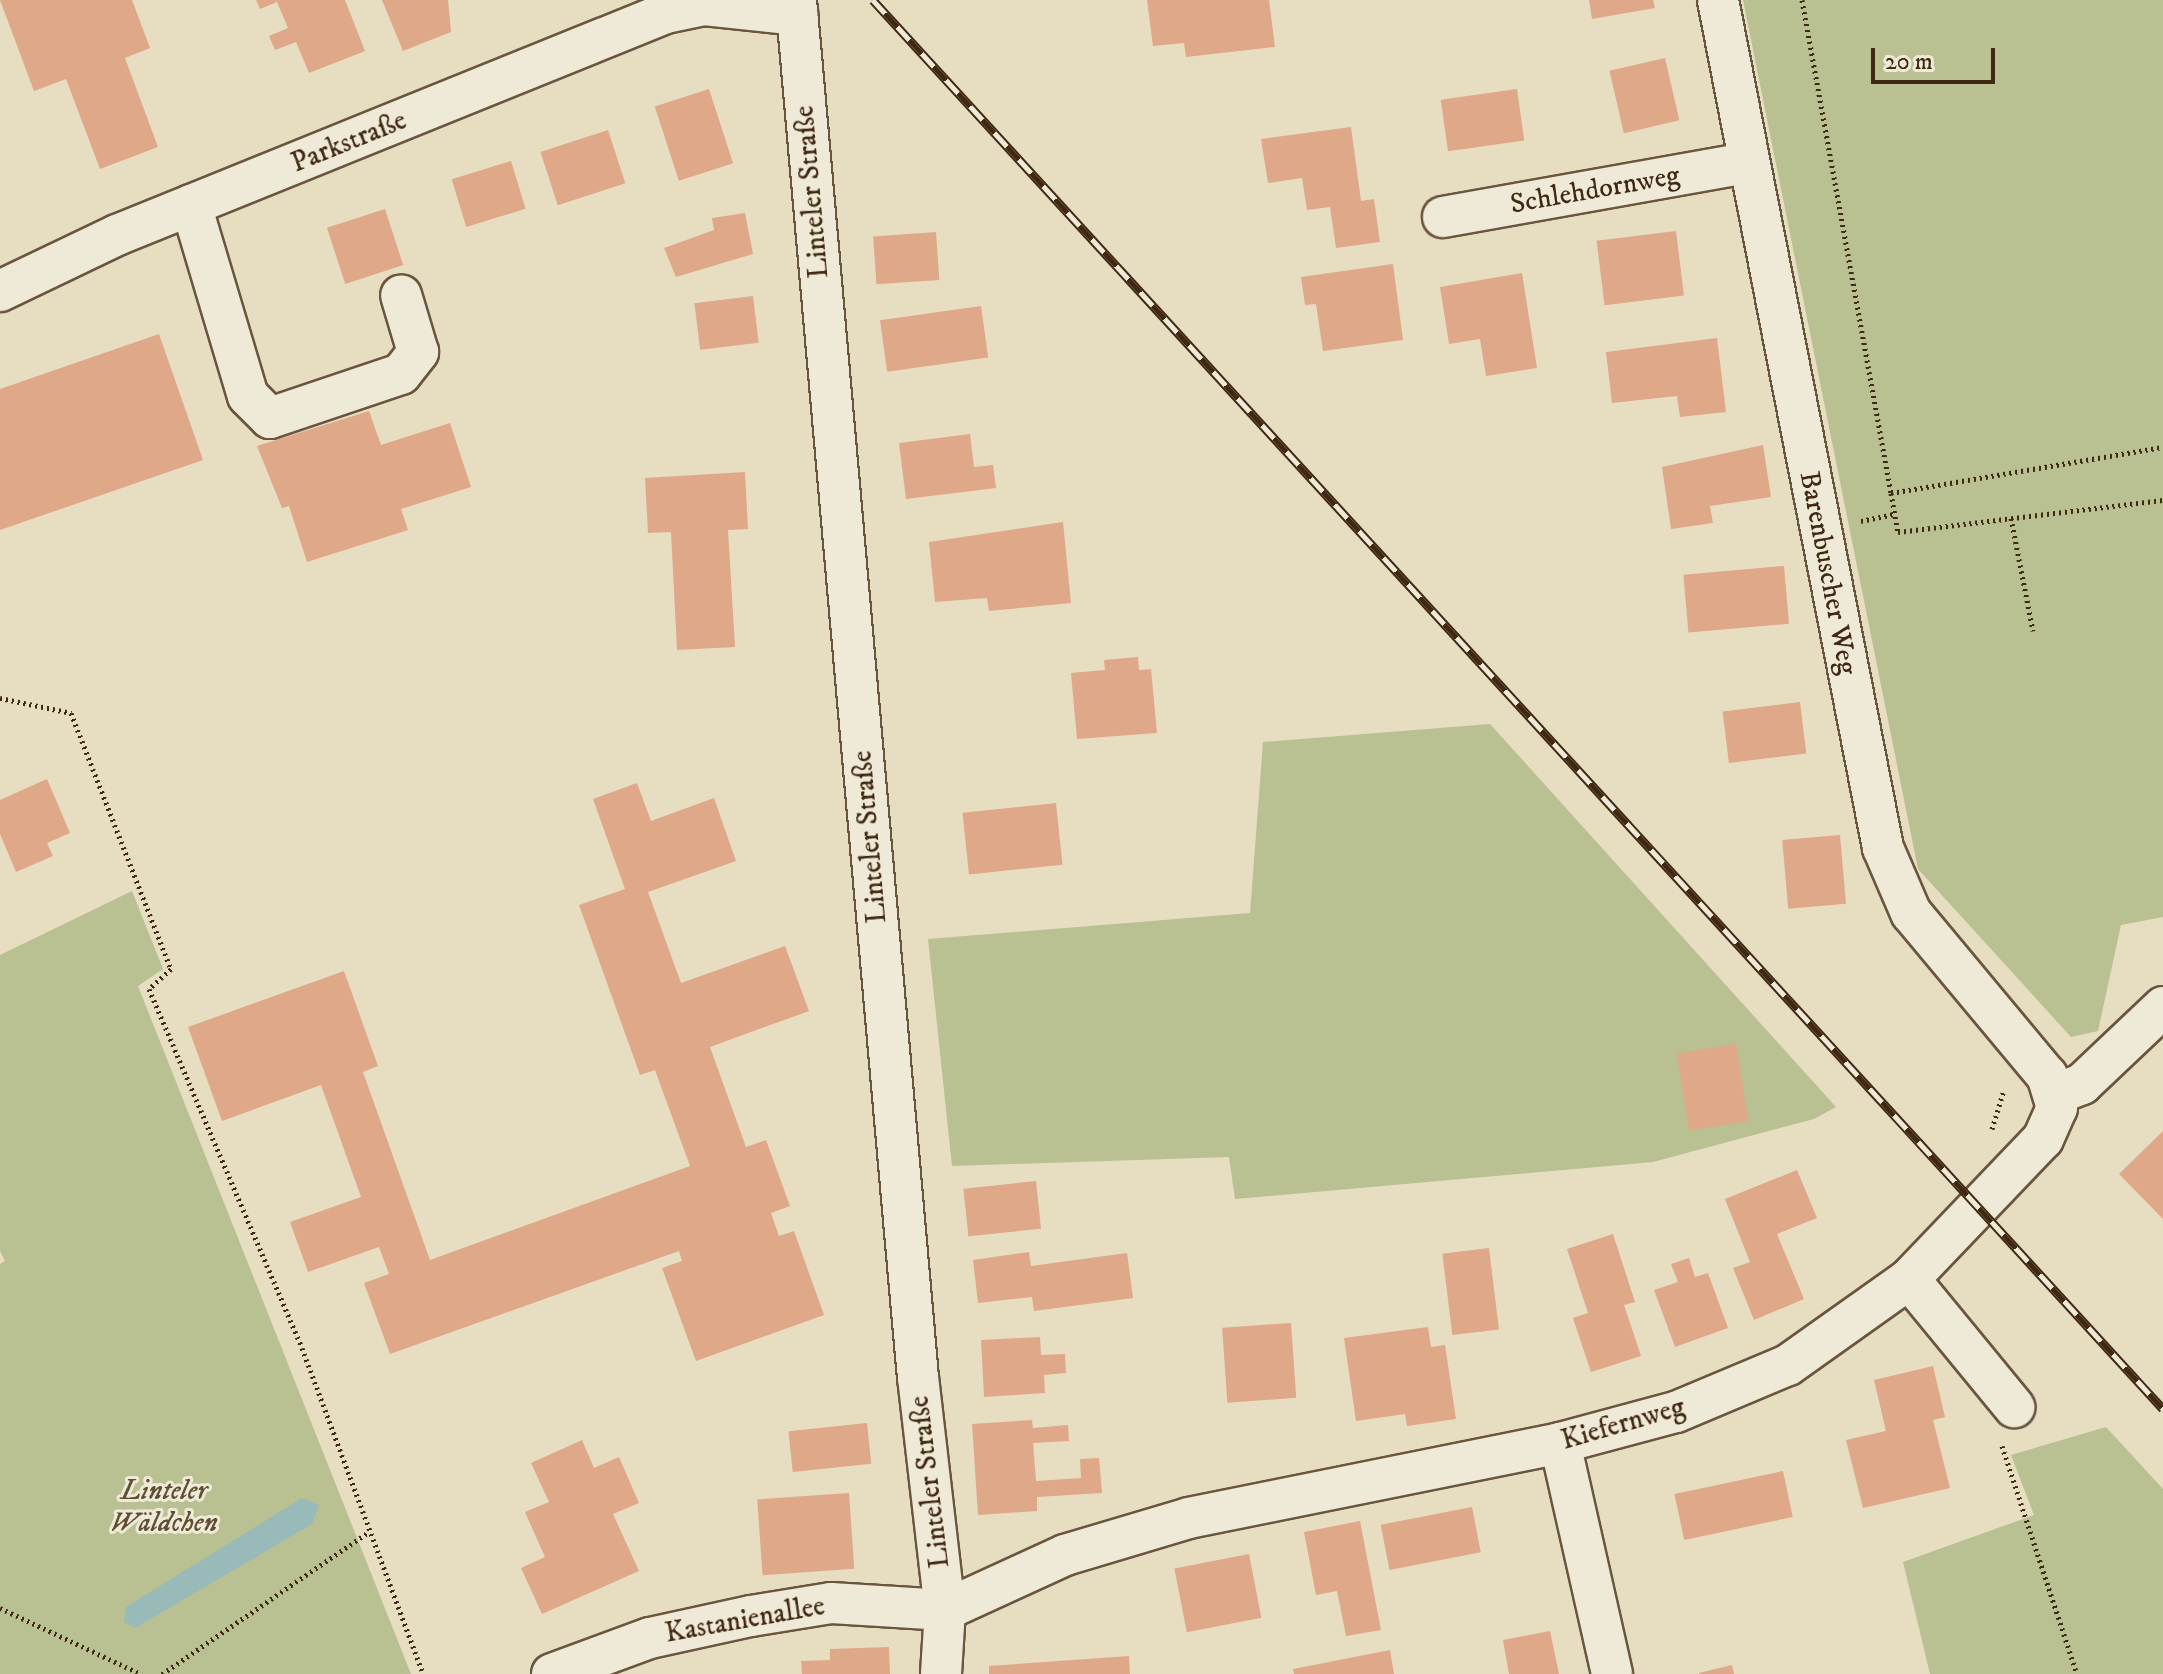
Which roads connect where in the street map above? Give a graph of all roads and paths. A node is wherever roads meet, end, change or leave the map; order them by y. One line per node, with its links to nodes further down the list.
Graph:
1 (1718, 0): 5 (street, Barenbuscher Weg)
2 (1802, 0): 11 (path)
3 (706, 2): 4 (street, Parkstraße); 6 (street, Parkstraße)
4 (796, 7): 25 (street, Linteler Straße)
5 (1746, 163): 7 (street, Schlehdornweg); 18 (street, Barenbuscher Weg)
6 (191, 205): 8 (street, Parkstraße); 9 (street)
7 (1443, 217)
8 (0, 291)
9 (401, 295)
10 (2163, 447): 11 (path)
11 (1891, 493): 13 (path)
12 (2163, 500): 13 (path)
13 (2011, 518): 14 (path)
14 (2033, 631)
15 (0, 698): 23 (path)
16 (2163, 1007): 18 (street)
17 (2002, 1082): 19 (path)
18 (2056, 1094): 20 (street, Kiefernweg)
19 (1987, 1140)
20 (1909, 1279): 21 (street); 22 (street, Kiefernweg)
21 (2014, 1407): 32 (path)
22 (1560, 1443): 25 (street, Kiefernweg); 31 (street)
23 (367, 1533): 27 (path); 28 (path)
24 (0, 1608): 26 (path)
25 (945, 1610): 29 (street, Kastanienallee); 30 (street, Linteler Straße)
26 (141, 1674)
27 (162, 1674)
28 (423, 1674)
29 (552, 1674)
30 (941, 1674)
31 (1612, 1674)
32 (2077, 1674)

